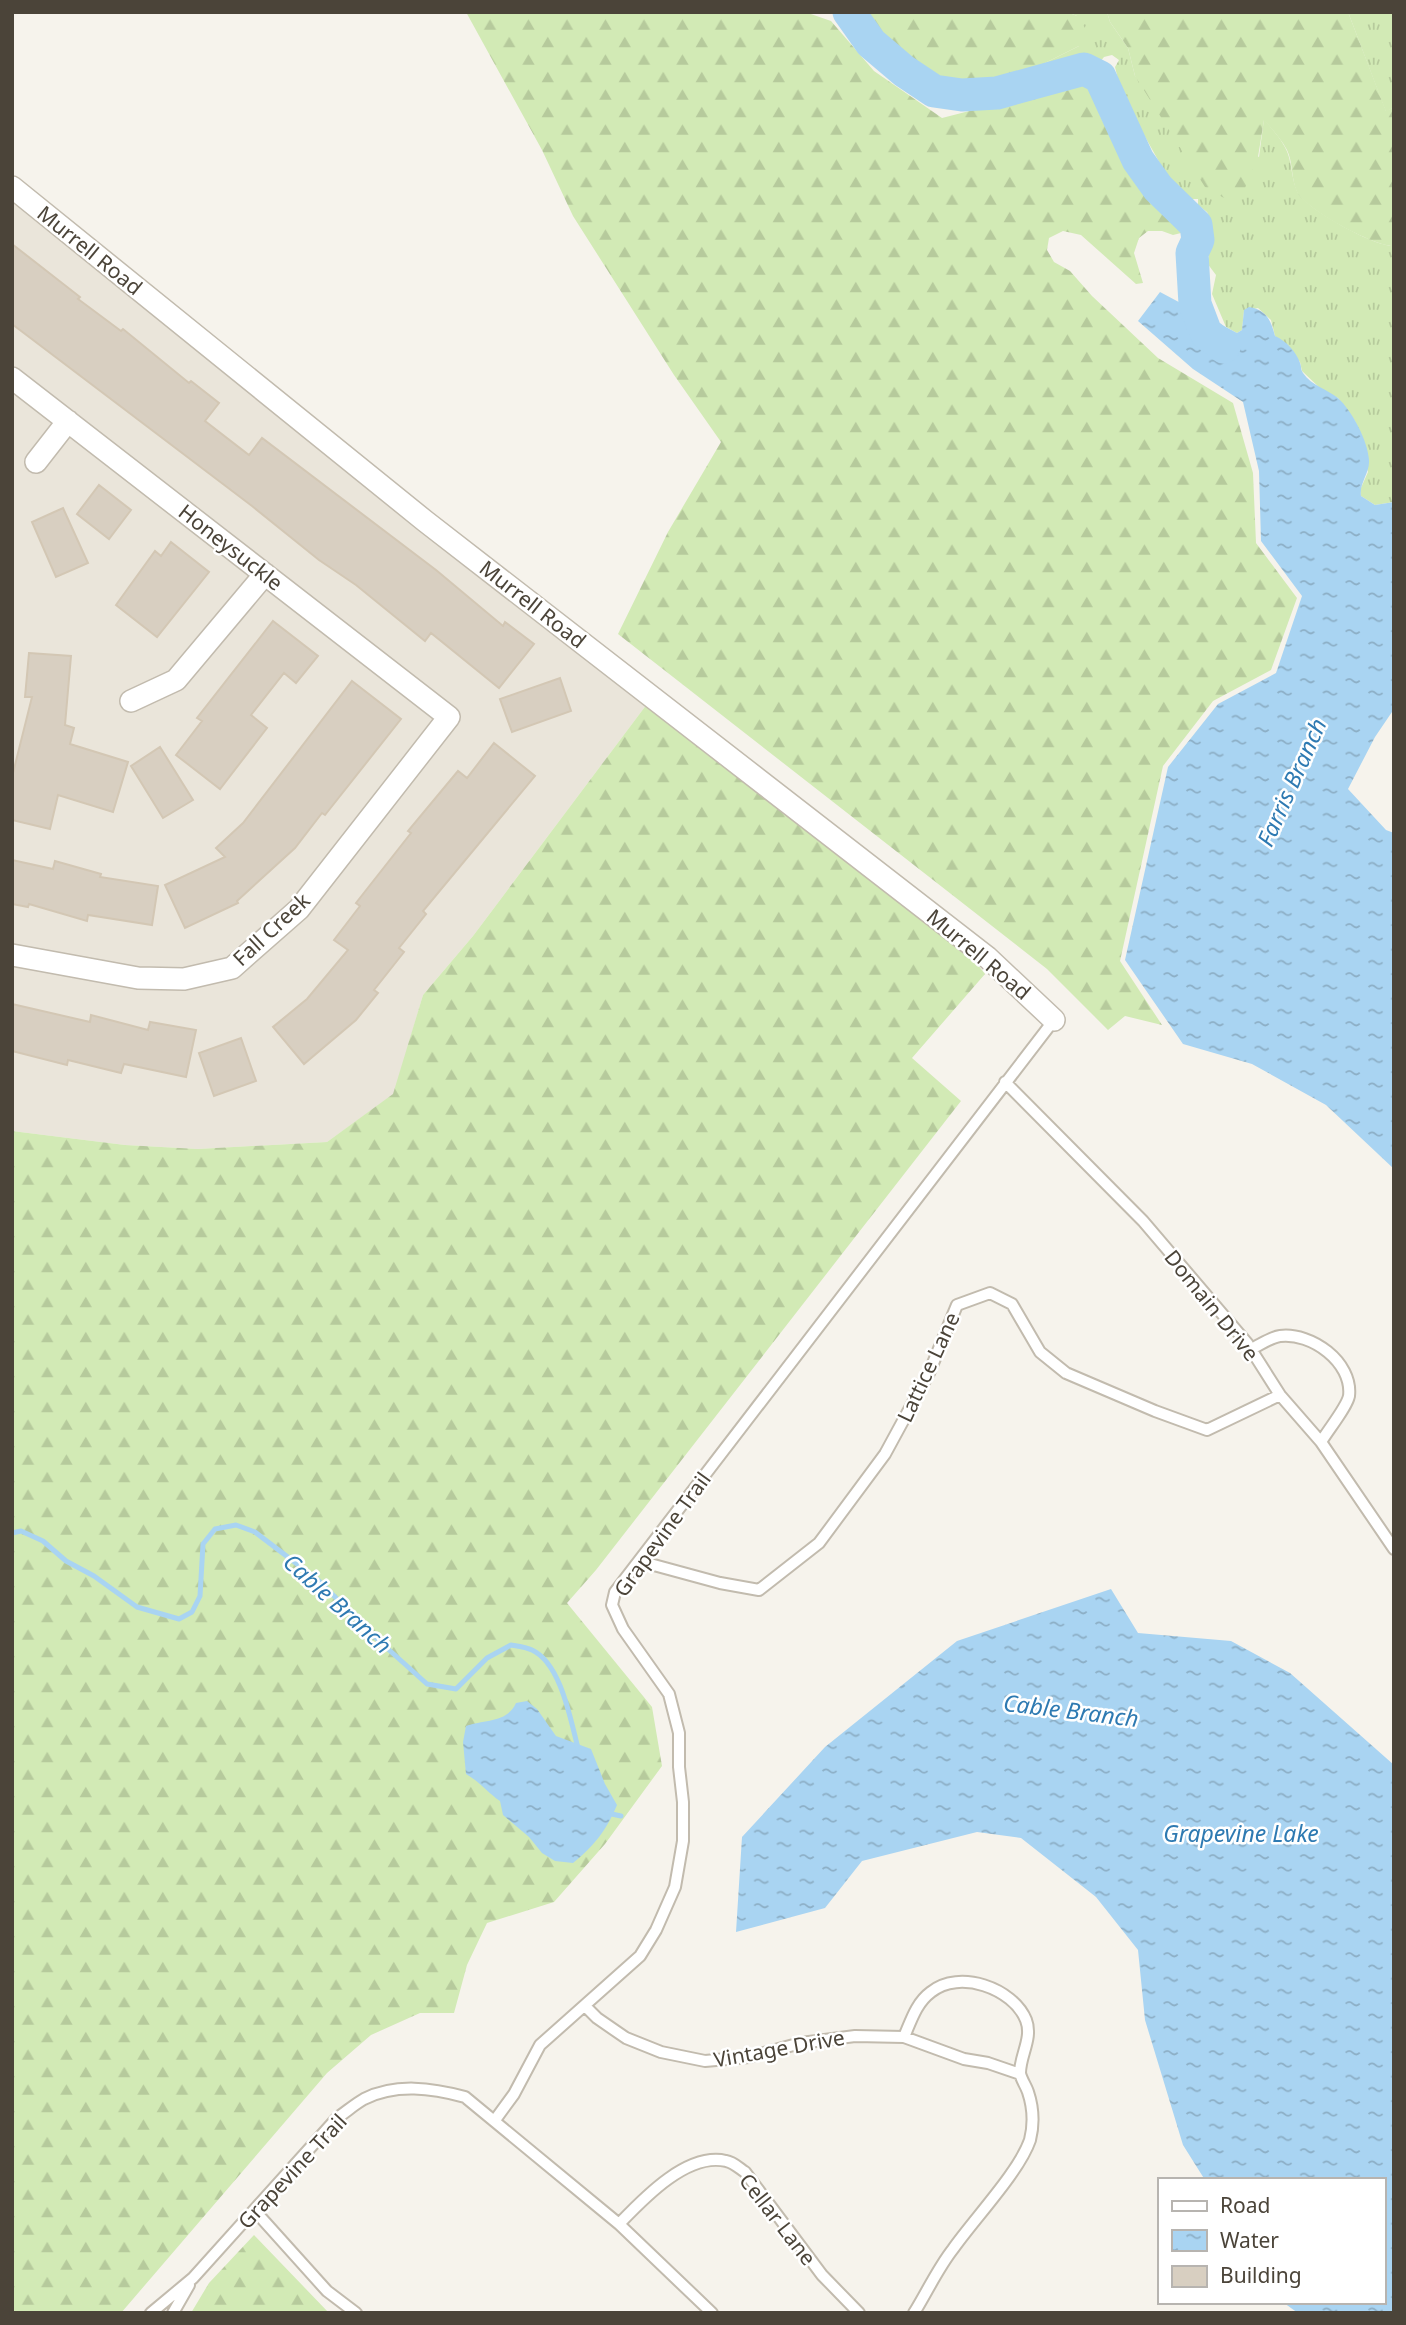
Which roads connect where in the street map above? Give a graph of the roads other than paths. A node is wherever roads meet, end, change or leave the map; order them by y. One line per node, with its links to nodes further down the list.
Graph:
1 (12, 187): 9 (street, Murrell Road)
2 (12, 378): 3 (street, Honeysuckle)
3 (68, 422): 4 (street); 5 (street, Honeysuckle)
4 (36, 462)
5 (265, 574): 6 (street); 7 (street, Honeysuckle)
6 (131, 701)
7 (449, 717): 8 (street, Fall Creek)
8 (12, 956)
9 (1054, 1020): 10 (lane, Grapevine Trail)
10 (1005, 1082): 11 (lane, Domain Drive); 15 (lane, Grapevine Trail)
11 (1251, 1349): 12 (lane, Domain Drive); 13 (lane)
12 (1280, 1395): 13 (lane, Domain Drive); 15 (lane, Lattice Lane)
13 (1321, 1442): 14 (lane, Domain Drive)
14 (1394, 1549)
15 (639, 1561): 16 (lane, Grapevine Trail)
16 (585, 2006): 17 (lane, Vintage Drive); 19 (lane, Grapevine Trail)
17 (904, 2037): 18 (lane, Vintage Drive); 18 (lane)
18 (1020, 2074): 28 (lane)
19 (495, 2120): 20 (lane, Grapevine Trail); 21 (lane, Grapevine Trail)
20 (255, 2211): 22 (lane, Grapevine Trail); 25 (lane)
21 (619, 2224): 26 (lane, Grapevine Trail); 27 (lane, Cellar Lane)
22 (193, 2278): 23 (lane, Grapevine Trail); 24 (lane)
23 (151, 2313)
24 (173, 2313)
25 (356, 2313)
26 (712, 2313)
27 (859, 2313)
28 (914, 2313)

